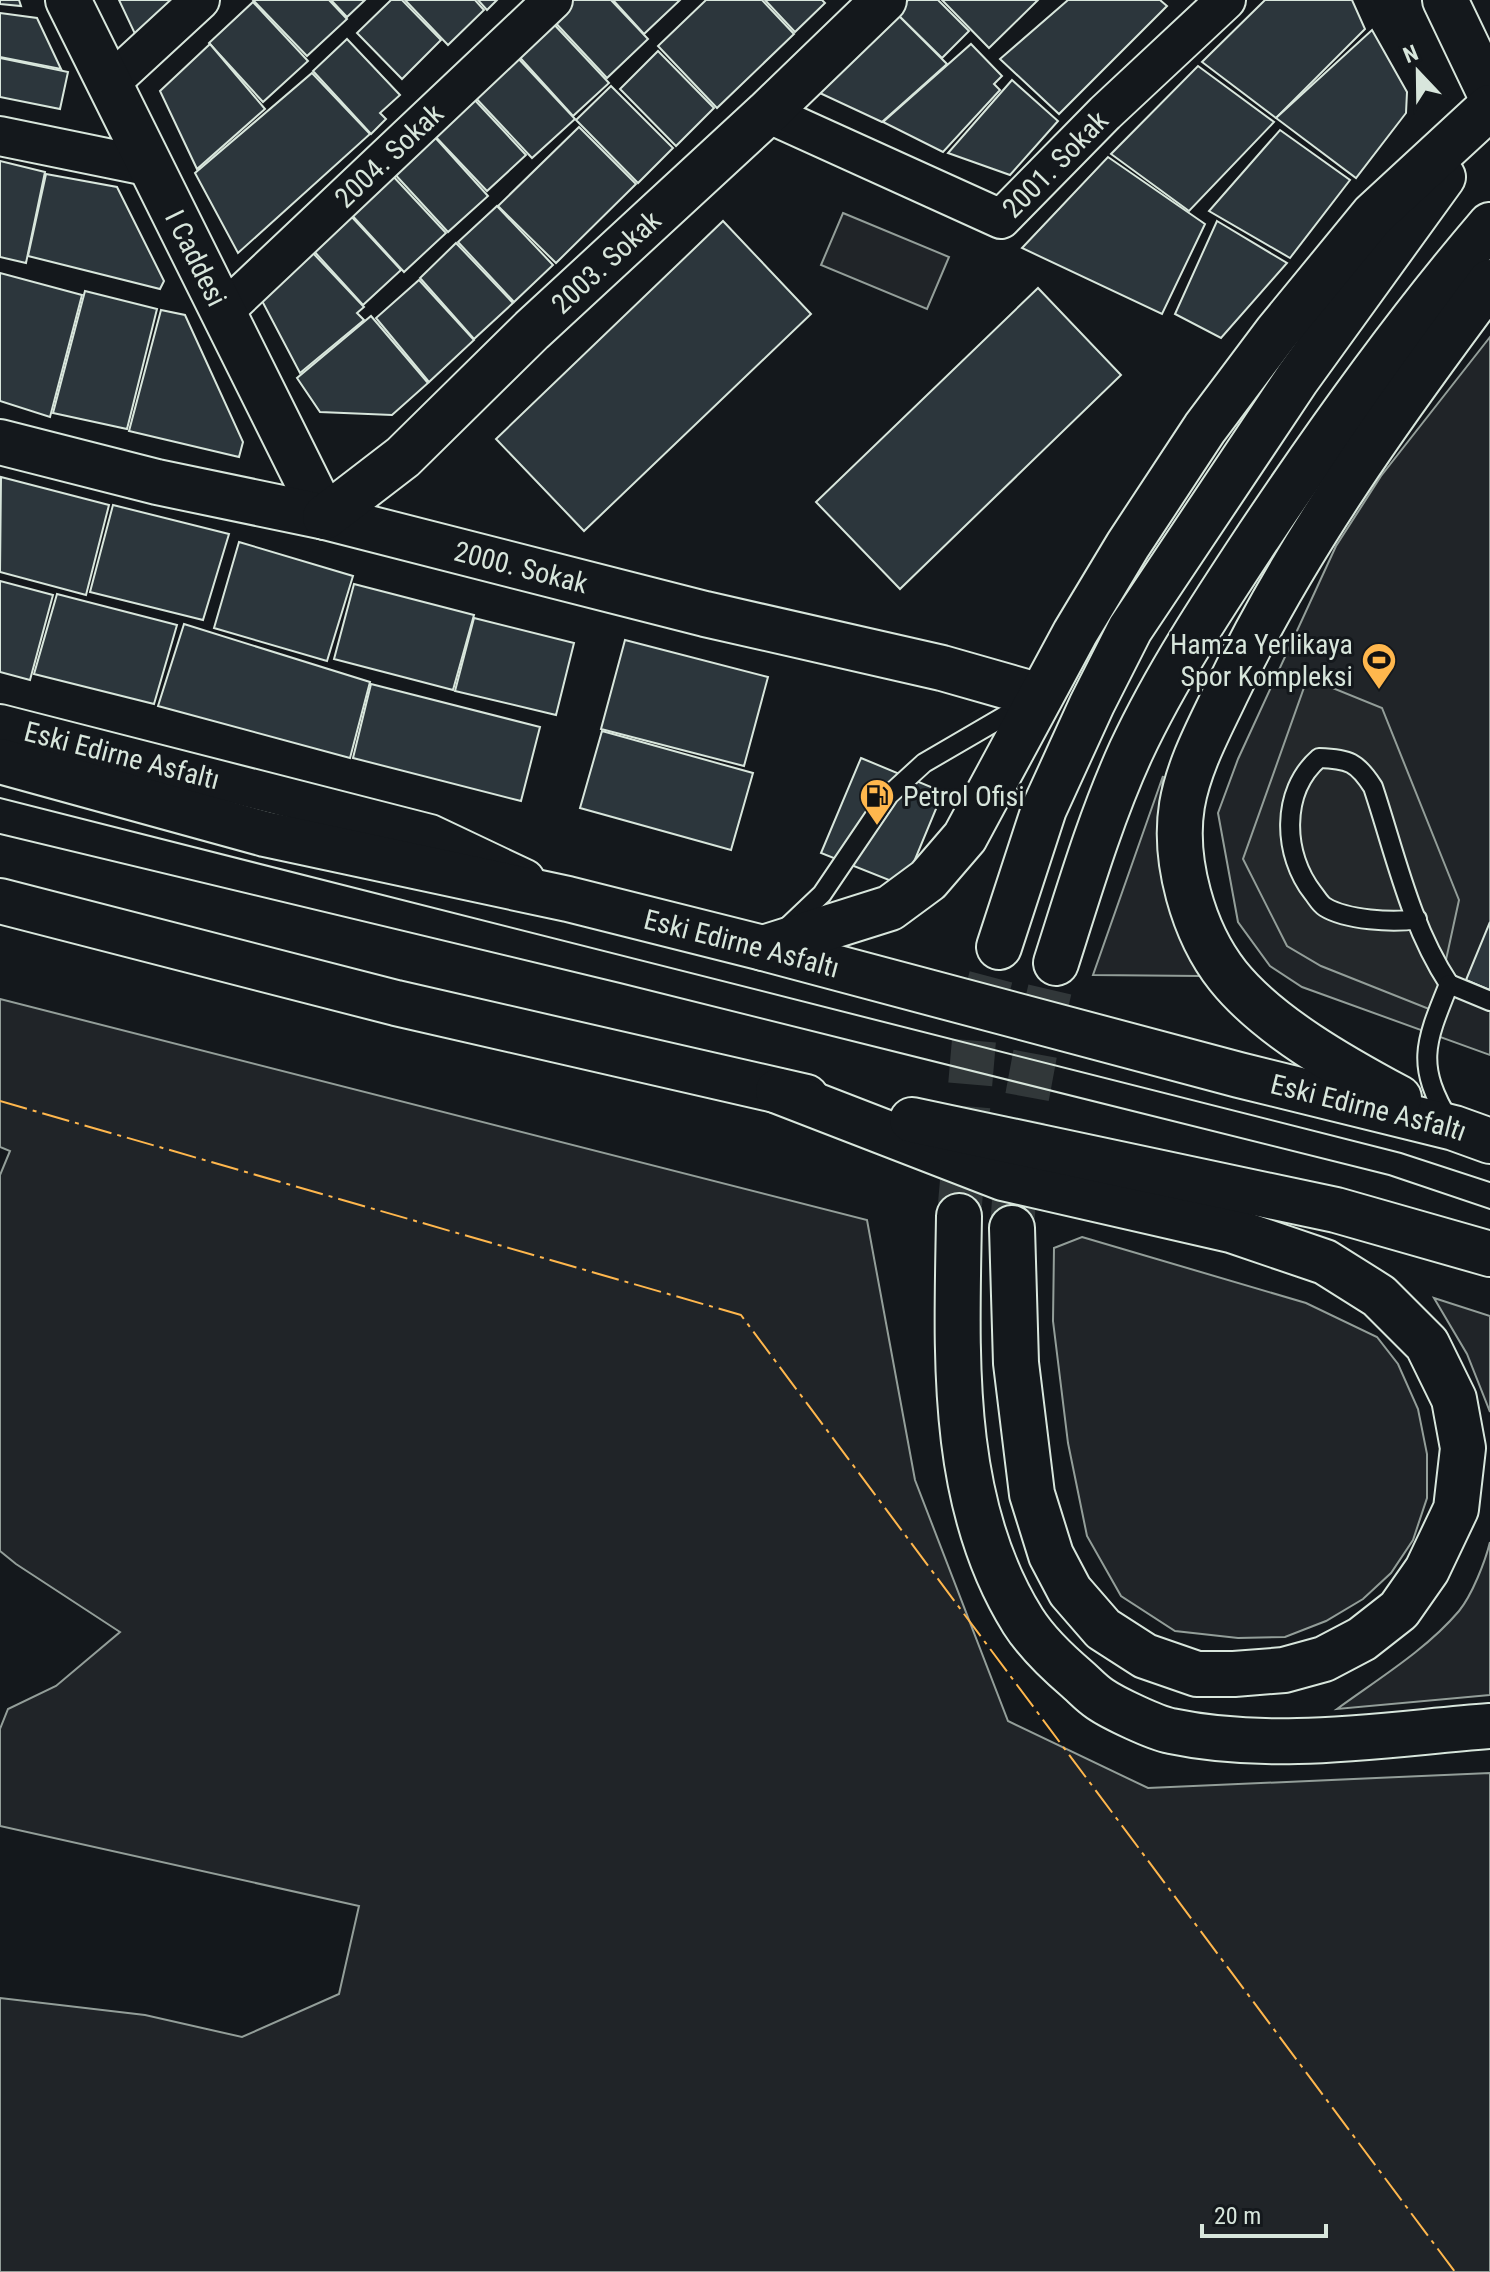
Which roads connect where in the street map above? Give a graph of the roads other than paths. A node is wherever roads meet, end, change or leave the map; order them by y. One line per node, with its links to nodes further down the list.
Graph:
1 (68, 0): 7 (main road, I Caddesi)
2 (200, 0): 7 (street)
3 (553, 0): 15 (street, 2004. Sokak)
4 (884, 0): 10 (main road, 2003. Sokak)
5 (1226, 0): 10 (street, 2001. Sokak)
6 (1445, 0): 8 (main road)
7 (110, 83): 12 (main road, I Caddesi)
8 (1490, 94)
9 (1490, 108): 18 (main road); 24 (main road)
10 (767, 113): 17 (main road, 2003. Sokak)
11 (0, 136): 12 (street)
12 (151, 167): 15 (main road, I Caddesi)
13 (1490, 225): 26 (main road)
14 (1490, 282): 30 (main road)
15 (223, 312): 17 (main road, I Caddesi)
16 (0, 442): 17 (main road, 2000. Sokak)
17 (325, 517): 18 (main road, 2000. Sokak)
18 (1040, 696): 25 (lane); 25 (main road)
19 (0, 724): 21 (street, Eski Edirne Asfaltı)
20 (0, 761): 21 (main road)
21 (568, 899): 25 (main road, Eski Edirne Asfaltı)
22 (11, 907): 29 (main road)
23 (1417, 919): 23 (lane); 27 (lane)
24 (999, 947)
25 (763, 948): 30 (main road, Eski Edirne Asfaltı)
26 (1056, 963)
27 (1449, 984): 28 (lane); 30 (lane)
28 (1490, 1001)
29 (778, 1091): 32 (main road); 33 (main road)
30 (1472, 1135)
31 (959, 1216): 34 (main road)
32 (1012, 1228)
33 (1490, 1254)
34 (1490, 1726)

